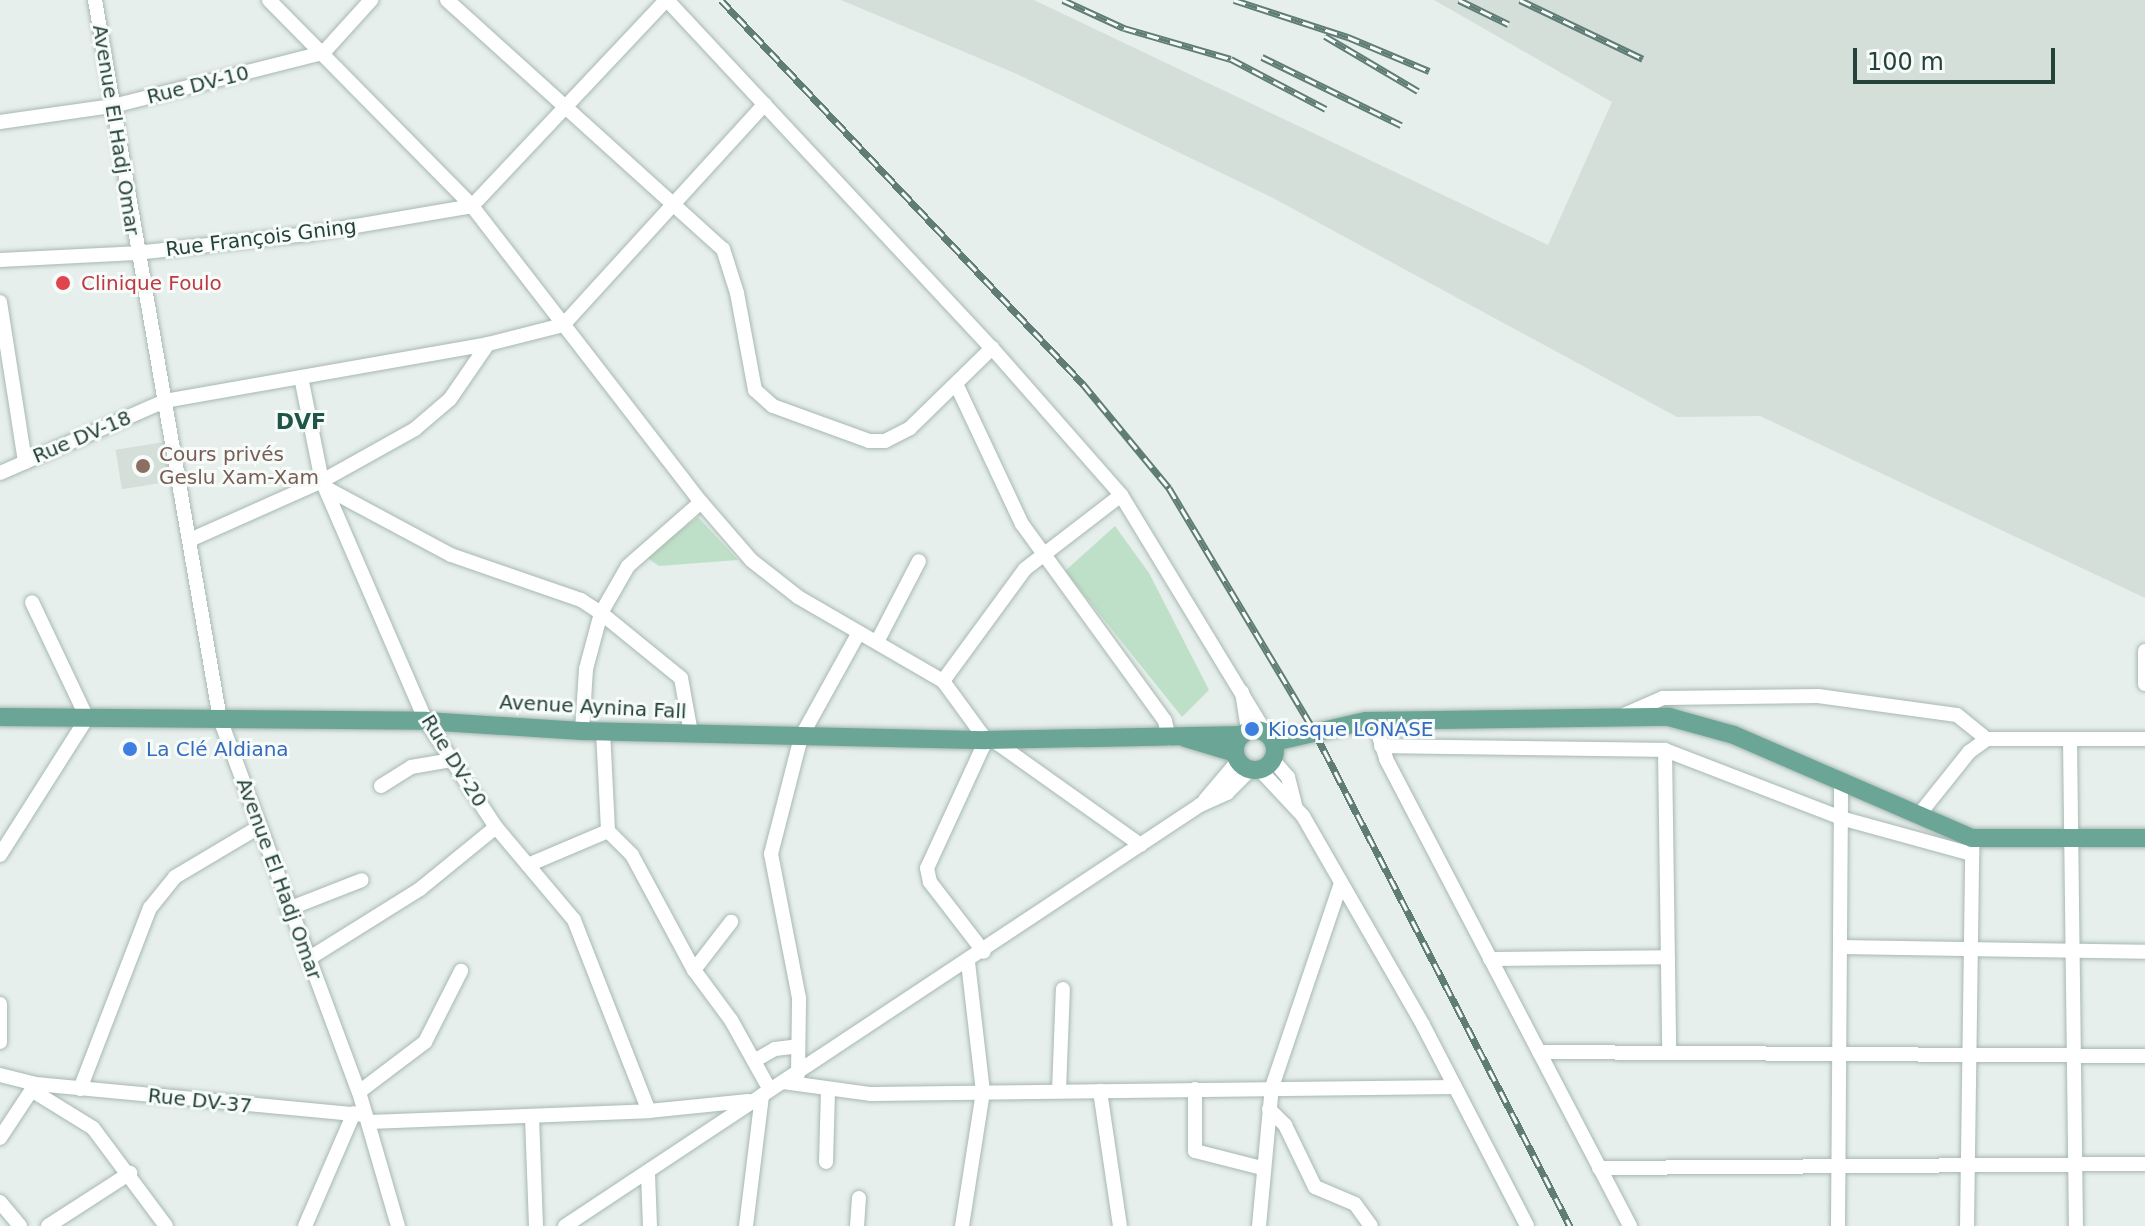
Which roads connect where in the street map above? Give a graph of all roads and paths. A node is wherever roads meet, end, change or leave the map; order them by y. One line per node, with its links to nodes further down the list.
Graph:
1 (95, 0): 8 (street, Avenue El Hadj Omar)
2 (269, 0): 6 (street)
3 (371, 0): 6 (street)
4 (447, 0): 9 (street)
5 (667, 0): 7 (street); 9 (street)
6 (323, 53): 8 (street, Rue DV-10); 12 (street)
7 (765, 104): 11 (street); 18 (street)
8 (113, 106): 10 (street, Rue DV-10); 13 (street, Avenue El Hadj Omar)
9 (569, 108): 11 (street); 12 (street)
10 (0, 122)
11 (672, 205): 16 (street); 20 (street)
12 (472, 206): 13 (street, Rue François Gning); 16 (street)
13 (136, 253): 14 (street, Rue François Gning); 21 (street, Avenue El Hadj Omar)
14 (0, 260)
15 (0, 302): 22 (street)
16 (563, 325): 17 (street, Rue DV-18); 26 (street)
17 (488, 344): 19 (street, Rue DV-18); 24 (street)
18 (992, 348): 20 (street); 25 (street)
19 (301, 377): 21 (street, Rue DV-18); 24 (street, Rue DV-20)
20 (957, 386): 28 (street)
21 (165, 401): 22 (street, Rue DV-18); 27 (street, Avenue El Hadj Omar)
22 (25, 462): 23 (street, Rue DV-18)
23 (0, 473)
24 (324, 485): 27 (street); 31 (street); 41 (street, Rue DV-20)
25 (1121, 495): 28 (street); 53 (street)
26 (701, 502): 31 (street); 32 (street)
27 (192, 539): 40 (street, Avenue El Hadj Omar)
28 (1045, 554): 35 (street); 47 (street)
29 (919, 561): 33 (street)
30 (32, 602): 39 (street)
31 (601, 613): 43 (street); 45 (street)
32 (858, 634): 33 (street); 46 (street)
33 (877, 642): 35 (street)
34 (2145, 651): 36 (street)
35 (943, 681): 51 (street)
36 (2145, 684)
37 (1624, 715): 42 (main road, Avenue Aynina Fall); 48 (street); 56 (main road, Avenue Aynina Fall)
38 (0, 717): 39 (main road, Avenue Aynina Fall)
39 (87, 718): 40 (main road, Avenue Aynina Fall); 67 (street)
40 (220, 719): 41 (main road, Avenue Aynina Fall); 60 (street, Avenue El Hadj Omar)
41 (426, 721): 43 (main road, Avenue Aynina Fall); 55 (street, Rue DV-20)
42 (1374, 721): 52 (street); 53 (main road, Avenue Aynina Fall)
43 (582, 731): 44 (main road, Avenue Aynina Fall)
44 (603, 731): 45 (main road, Avenue Aynina Fall); 62 (street)
45 (691, 733): 46 (main road, Avenue Aynina Fall)
46 (801, 737): 51 (main road, Avenue Aynina Fall); 87 (street)
47 (1177, 738): 51 (main road, Avenue Aynina Fall); 53 (main road, Avenue Aynina Fall)
48 (1987, 739): 49 (street); 58 (street)
49 (2070, 739): 50 (street); 63 (street)
50 (2145, 739)
51 (990, 740): 65 (street); 76 (street)
52 (1381, 746): 54 (street); 80 (street)
53 (1254, 750): 65 (street); 70 (street)
54 (1665, 750): 59 (street); 78 (street)
55 (452, 760): 57 (street); 61 (street, Rue DV-20)
56 (1841, 784): 58 (main road, Avenue Aynina Fall); 59 (street)
57 (381, 786)
58 (1918, 816): 66 (main road, Avenue Aynina Fall)
59 (1841, 818): 66 (street); 73 (street)
60 (259, 827): 71 (street, Avenue El Hadj Omar); 100 (street)
61 (496, 827): 68 (street, Rue DV-20); 79 (street)
62 (608, 831): 68 (street); 82 (street)
63 (2072, 838): 64 (main road); 66 (main road); 75 (street)
64 (2145, 838)
65 (1141, 845): 76 (street)
66 (1972, 846): 74 (street)
67 (0, 855)
68 (528, 865): 109 (street, Rue DV-20)
69 (362, 880): 71 (street)
70 (1340, 886): 97 (street); 98 (street)
71 (288, 909): 79 (street, Avenue El Hadj Omar)
72 (731, 922): 82 (street)
73 (1840, 947): 74 (street); 90 (street)
74 (1970, 950): 75 (street); 91 (street)
75 (2076, 951): 77 (street); 92 (street)
76 (984, 952): 81 (street)
77 (2145, 952)
78 (1668, 957): 80 (street); 89 (street)
79 (308, 959): 105 (street, Avenue El Hadj Omar)
80 (1490, 959): 88 (street)
81 (968, 963): 95 (street); 107 (street)
82 (694, 970): 94 (street)
83 (461, 971): 105 (street)
84 (1063, 989): 103 (street)
85 (0, 1004): 86 (street)
86 (0, 1042)
87 (798, 1046): 94 (street); 95 (street)
88 (1539, 1052): 89 (street); 119 (street)
89 (1669, 1053): 90 (street)
90 (1839, 1054): 91 (street); 116 (street)
91 (1969, 1055): 92 (street); 117 (street)
92 (2076, 1056): 93 (street); 115 (street)
93 (2145, 1056)
94 (754, 1061): 106 (street)
95 (798, 1074): 106 (street)
96 (0, 1075): 99 (street)
97 (1272, 1087): 98 (street); 102 (street); 108 (street)
98 (1455, 1087): 138 (street)
99 (34, 1088): 100 (street, Rue DV-37); 112 (street); 120 (street)
100 (80, 1089): 110 (street, Rue DV-37)
101 (828, 1089): 106 (street); 107 (street); 113 (street)
102 (1195, 1089): 104 (street); 118 (street)
103 (1059, 1091): 104 (street); 107 (street)
104 (1100, 1091): 135 (street)
105 (359, 1092): 110 (street, Avenue El Hadj Omar)
106 (767, 1092): 109 (street, Rue DV-37); 121 (street); 132 (street)
107 (983, 1092): 134 (street)
108 (1269, 1109): 118 (street); 137 (street)
109 (649, 1111): 111 (street, Rue DV-37)
110 (363, 1117): 111 (street, Rue DV-37); 127 (street); 128 (street, Avenue El Hadj Omar)
111 (532, 1117): 129 (street)
112 (0, 1138)
113 (826, 1162)
114 (2145, 1164): 115 (street)
115 (2076, 1165): 117 (street); 142 (street)
116 (1839, 1166): 117 (street); 119 (street); 140 (street)
117 (1968, 1166): 141 (street)
118 (1262, 1168): 136 (street)
119 (1599, 1168): 139 (street)
120 (130, 1173): 125 (street); 126 (street)
121 (648, 1174): 130 (street); 131 (street)
122 (859, 1198): 133 (street)
123 (0, 1202): 124 (street)
124 (20, 1226)
125 (48, 1226)
126 (166, 1226)
127 (305, 1226)
128 (398, 1226)
129 (536, 1226)
130 (565, 1226)
131 (650, 1226)
132 (746, 1226)
133 (857, 1226)
134 (962, 1226)
135 (1120, 1226)
136 (1259, 1226)
137 (1371, 1226)
138 (1527, 1226)
139 (1630, 1226)
140 (1838, 1226)
141 (1967, 1226)
142 (2076, 1226)

